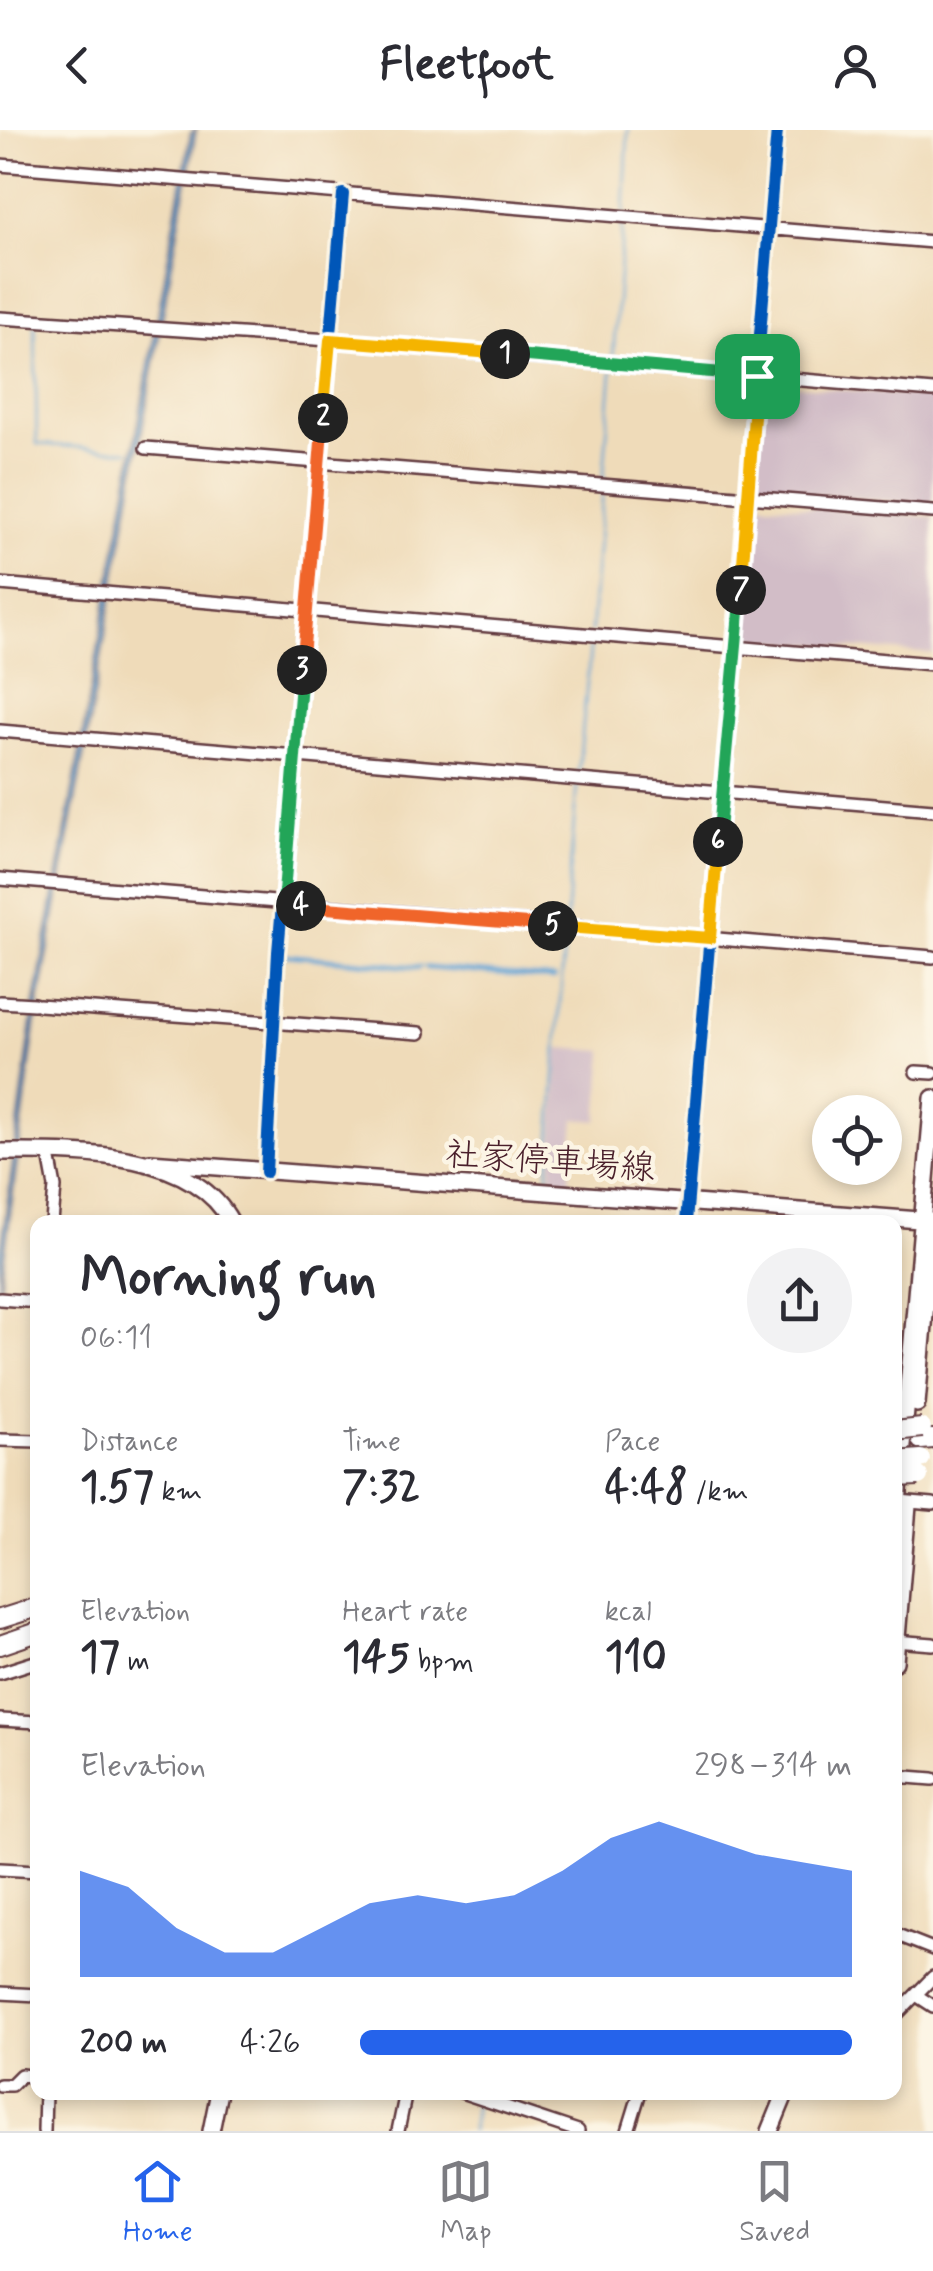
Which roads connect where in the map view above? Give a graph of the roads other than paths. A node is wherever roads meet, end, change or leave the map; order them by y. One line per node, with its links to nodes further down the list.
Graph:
1 (777, 130): 4 (street)
2 (0, 165): 3 (street)
3 (343, 194): 4 (street); 7 (street)
4 (769, 229): 5 (street); 8 (street)
5 (933, 242)
6 (0, 318): 7 (street)
7 (330, 340): 8 (street); 11 (street)
8 (757, 376): 9 (street); 12 (street)
9 (933, 391)
10 (146, 448): 11 (street)
11 (319, 461): 12 (street); 15 (street)
12 (748, 496): 13 (street); 16 (street)
13 (933, 512)
14 (0, 584): 15 (street)
15 (306, 611): 16 (street); 19 (street)
16 (737, 647): 17 (street); 20 (street)
17 (933, 664)
18 (0, 730): 19 (street)
19 (295, 758): 20 (street); 23 (street)
20 (723, 792): 21 (street); 24 (street)
21 (933, 810)
22 (0, 879): 23 (street)
23 (283, 905): 24 (street); 27 (street)
24 (710, 938): 25 (street); 39 (street)
25 (933, 956)
26 (0, 1002): 27 (street)
27 (276, 1023): 28 (street); 37 (street)
28 (419, 1033)
29 (916, 1072): 30 (street)
30 (933, 1073)
31 (933, 1098): 46 (main road)
32 (10, 1153): 33 (main road, 社家停車場線)
33 (49, 1155): 34 (main road, 社家停車場線); 40 (street)
34 (150, 1162): 35 (main road, 社家停車場線); 38 (main road)
35 (212, 1167): 36 (main road, 社家停車場線); 38 (main road)
36 (234, 1169): 37 (main road, 社家停車場線); 42 (main road)
37 (266, 1172): 39 (main road, 社家停車場線)
38 (206, 1192): 41 (main road)
39 (688, 1202): 43 (street); 44 (main road, 社家停車場線)
40 (53, 1215)
41 (226, 1215)
42 (227, 1215)
43 (687, 1215)
44 (853, 1215)
45 (902, 1219): 46 (main road, 社家停車場線)
46 (929, 1221): 49 (main road); 50 (main road)
47 (0, 1299): 48 (street)
48 (30, 1301)
49 (927, 1371): 58 (main road)
50 (902, 1405)
51 (902, 1431): 52 (highway, bridge)
52 (927, 1433): 55 (highway)
53 (0, 1440): 54 (street)
54 (30, 1440)
55 (902, 1440)
56 (902, 1463): 57 (highway, bridge)
57 (926, 1471)
58 (902, 1496)
59 (902, 1501): 60 (street)
60 (933, 1504)
61 (30, 1610): 62 (highway)
62 (0, 1619)
63 (30, 1635): 66 (highway)
64 (902, 1641): 65 (street)
65 (933, 1644)
66 (0, 1645)
67 (30, 1664): 68 (street)
68 (0, 1673)
69 (0, 1720): 70 (street)
70 (30, 1722)
71 (902, 1777): 72 (street)
72 (933, 1780)
73 (0, 1869): 74 (street)
74 (30, 1871)
75 (902, 1937): 76 (street)
76 (933, 1949)
77 (933, 1977): 80 (street)
78 (0, 1992): 79 (street)
79 (30, 1994)
80 (916, 1995): 81 (street); 82 (street)
81 (933, 2006)
82 (902, 2009)
83 (30, 2076): 84 (street)
84 (0, 2085)
85 (45, 2100): 93 (street)
86 (217, 2100): 94 (main road)
87 (404, 2100): 95 (street)
88 (484, 2100): 92 (street)
89 (638, 2100): 97 (street)
90 (783, 2100): 98 (main road)
91 (794, 2100): 99 (main road)
92 (550, 2125): 96 (street)
93 (44, 2131)
94 (211, 2131)
95 (398, 2131)
96 (578, 2131)
97 (628, 2131)
98 (770, 2131)
99 (782, 2131)

